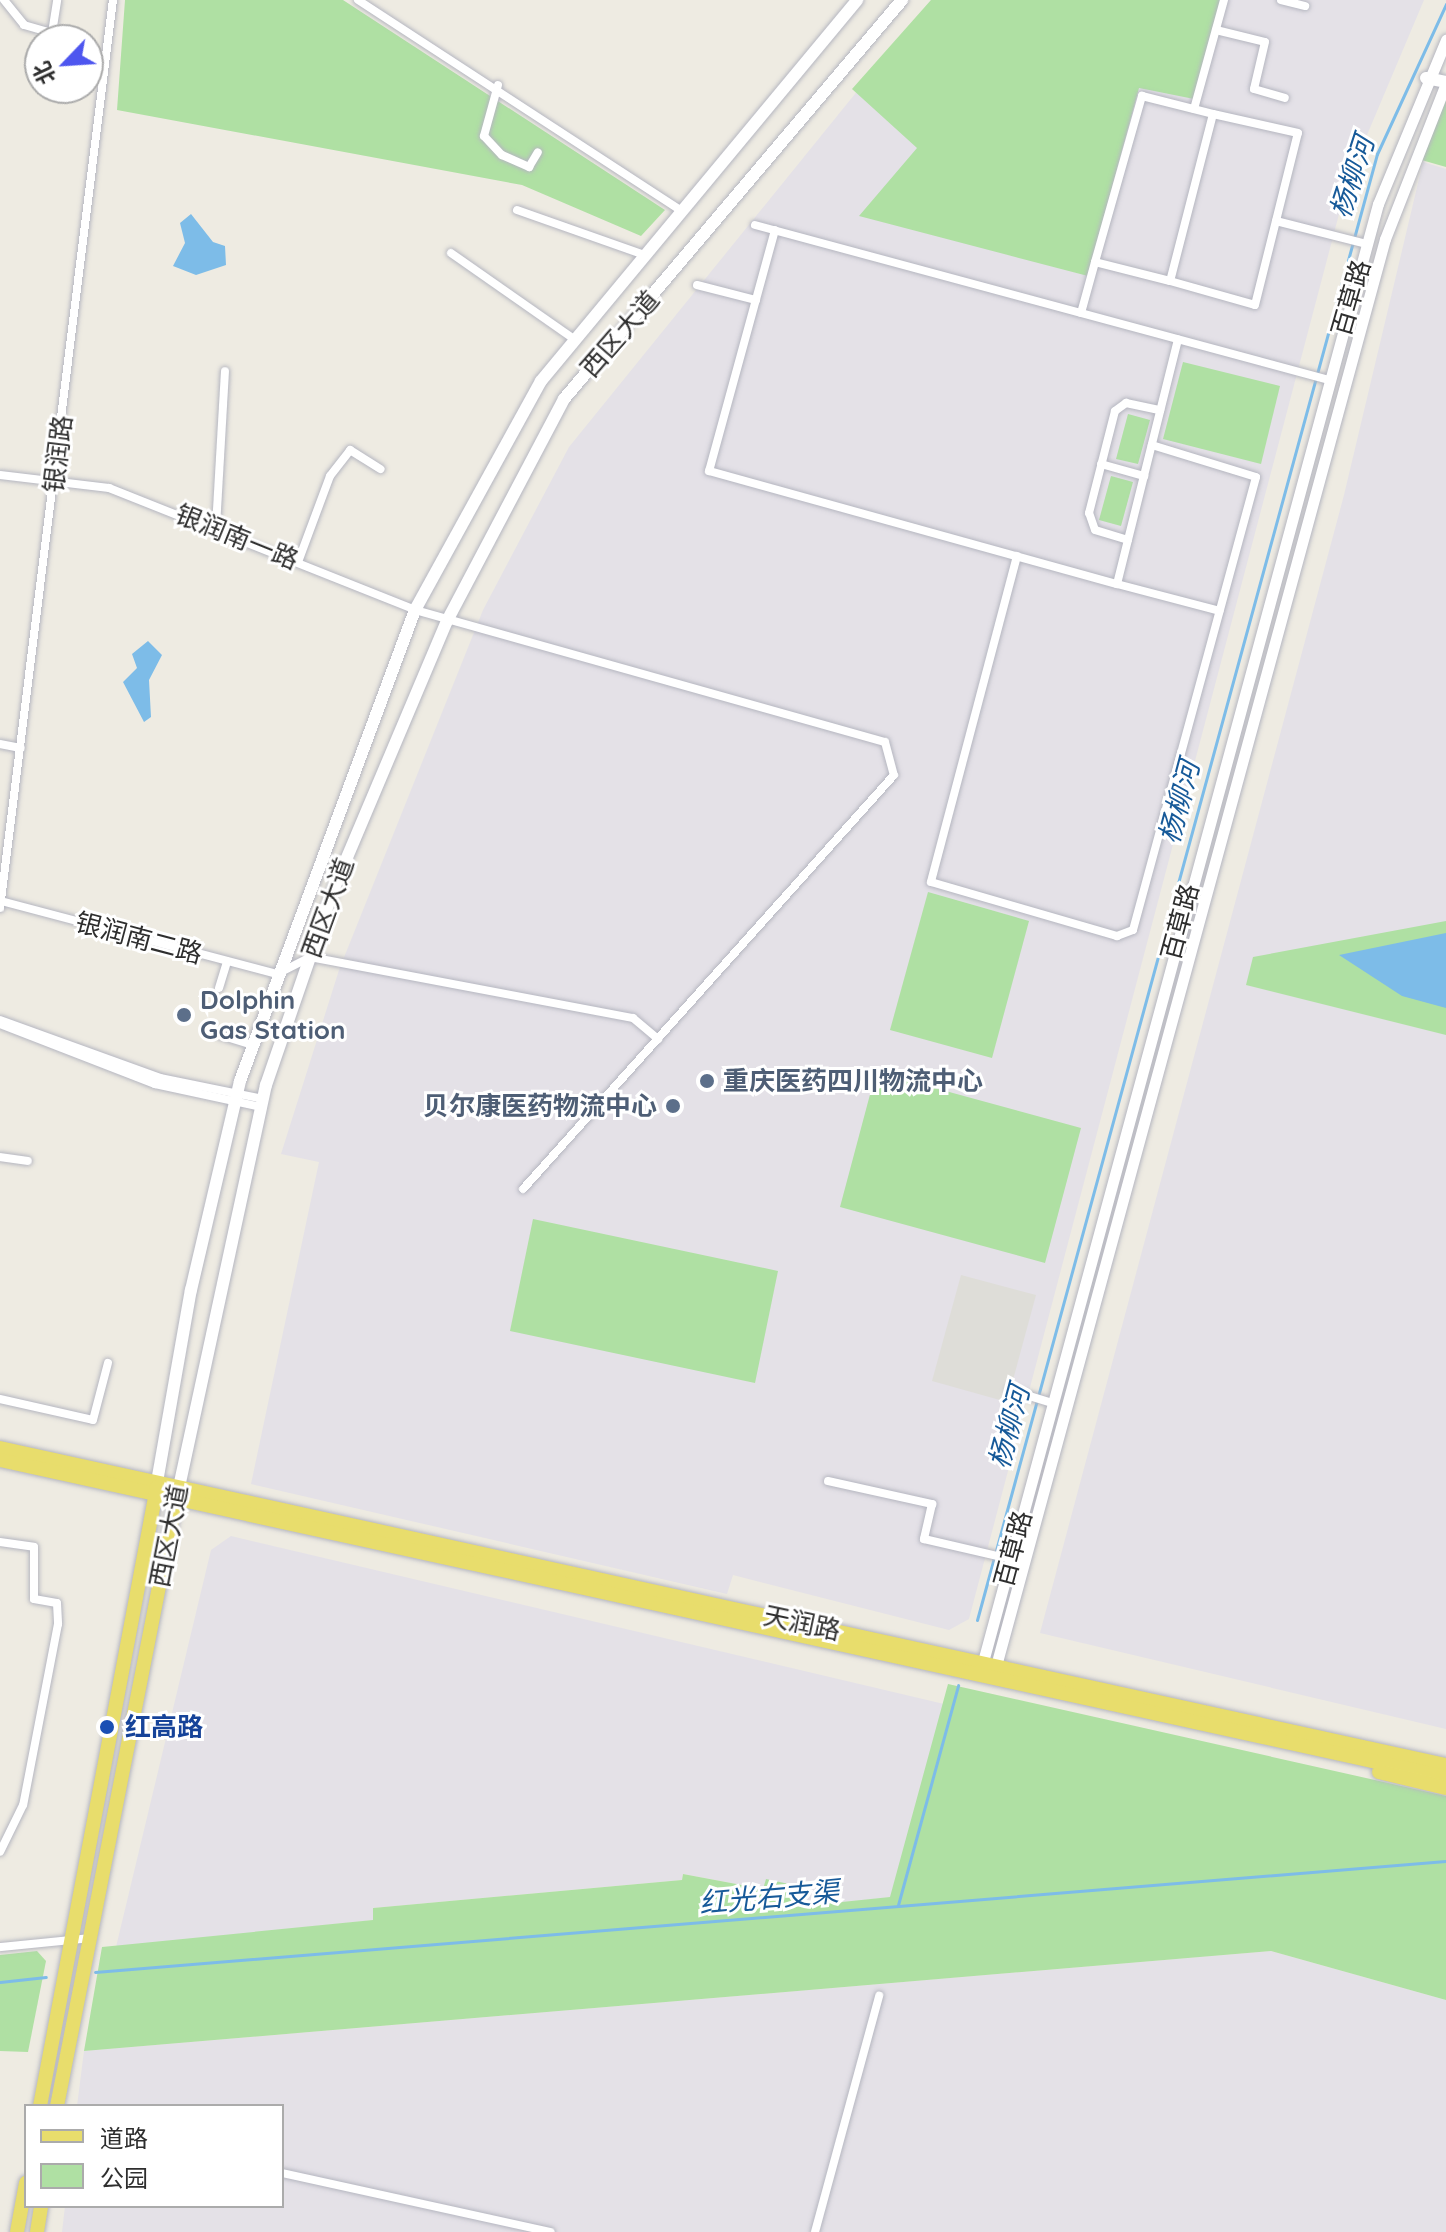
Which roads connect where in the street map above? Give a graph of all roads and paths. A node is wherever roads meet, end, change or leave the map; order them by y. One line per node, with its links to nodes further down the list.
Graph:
1 (4, 0): 2 (street)
2 (57, 0)
3 (113, 0): 42 (street, 银润路)
4 (358, 0): 14 (street)
5 (857, 0): 19 (main road, 西区大道)
6 (902, 0): 50 (main road, 西区大道)
7 (1224, 0): 10 (street)
8 (1281, 0): 9 (street)
9 (1305, 6)
10 (1216, 30): 15 (street); 16 (street)
11 (1446, 40): 12 (street, 百草路)
12 (1426, 78): 13 (main road); 24 (street, 百草路)
13 (1446, 82): 81 (street, 百草路)
14 (498, 85): 18 (street); 19 (street)
15 (1285, 98)
16 (1194, 109): 17 (street); 27 (street)
17 (1213, 114): 21 (street); 28 (street)
18 (538, 152)
19 (679, 209): 26 (main road, 西区大道)
20 (517, 210): 26 (street)
21 (1276, 221): 24 (street); 28 (street)
22 (755, 225): 23 (street)
23 (775, 230): 30 (street); 31 (street)
24 (1358, 242): 35 (street, 百草路)
25 (451, 253): 32 (street)
26 (642, 254): 32 (main road, 西区大道)
27 (1095, 262): 28 (street); 31 (street)
28 (1170, 281)
29 (697, 285): 30 (street)
30 (756, 300): 45 (street)
31 (1081, 313): 33 (street)
32 (574, 339): 48 (main road, 西区大道)
33 (1178, 339): 35 (street); 36 (street)
34 (225, 371): 43 (street)
35 (1321, 378): 71 (street, 百草路)
36 (1160, 410): 37 (street); 38 (street)
37 (1152, 445): 41 (street); 49 (street)
38 (1101, 464): 41 (street); 44 (street)
39 (380, 469): 46 (street)
40 (0, 475): 42 (street, 银润南一路)
41 (1144, 476): 44 (street)
42 (55, 481): 43 (street, 银润南一路); 52 (street, 银润路)
43 (216, 527): 46 (street, 银润南一路)
44 (1128, 540): 47 (street)
45 (1017, 556): 47 (street); 49 (street)
46 (298, 562): 48 (street, 银润南一路)
47 (1117, 584): 49 (street)
48 (415, 610): 50 (street, 银润南一路); 57 (main road, 西区大道)
49 (1220, 611)
50 (447, 621): 55 (main road, 西区大道); 61 (street, 银润南一路)
51 (0, 744): 52 (street)
52 (21, 748): 53 (street, 银润路)
53 (1, 901): 54 (street, 银润路); 56 (street, 银润南二路)
54 (0, 908)
55 (310, 957): 57 (street); 61 (street); 64 (main road, 西区大道)
56 (227, 961): 57 (street, 银润南二路); 58 (street)
57 (277, 974): 62 (main road, 西区大道)
58 (219, 988)
59 (0, 1022): 63 (street)
60 (220, 1035): 62 (street)
61 (658, 1039): 67 (street)
62 (253, 1045): 63 (main road, 西区大道)
63 (236, 1098): 64 (street); 77 (main road, 西区大道)
64 (262, 1103): 78 (main road, 西区大道)
65 (0, 1157): 66 (street)
66 (28, 1161)
67 (523, 1189)
68 (108, 1363): 70 (street)
69 (1010, 1390): 71 (street)
70 (0, 1399)
71 (1042, 1400): 80 (street, 百草路)
72 (0, 1442): 75 (main road)
73 (0, 1448): 75 (main road)
74 (0, 1462): 75 (main road)
75 (35, 1462): 77 (main road)
76 (828, 1481): 80 (street)
77 (157, 1489): 78 (main road); 89 (main road, 西区大道)
78 (178, 1493): 81 (main road, 天润路); 88 (main road, 西区大道)
79 (0, 1542): 87 (street)
80 (1000, 1556): 81 (street, 百草路)
81 (988, 1670): 82 (main road, 天润路)
82 (1289, 1736): 83 (main road); 84 (main road, 天润路); 85 (main road, 天润路); 86 (main road)
83 (1446, 1756)
84 (1446, 1765)
85 (1446, 1777)
86 (1446, 1788)
87 (0, 1852)
88 (90, 1938): 89 (street); 93 (main road, 西区大道)
89 (69, 1939): 90 (street); 92 (main road, 西区大道)
90 (0, 1947)
91 (879, 1996): 100 (street)
92 (40, 2104)
93 (57, 2104)
94 (284, 2173): 99 (street)
95 (24, 2194): 97 (main road)
96 (41, 2208): 98 (main road)
97 (17, 2232)
98 (37, 2232)
99 (551, 2232)
100 (815, 2232)

